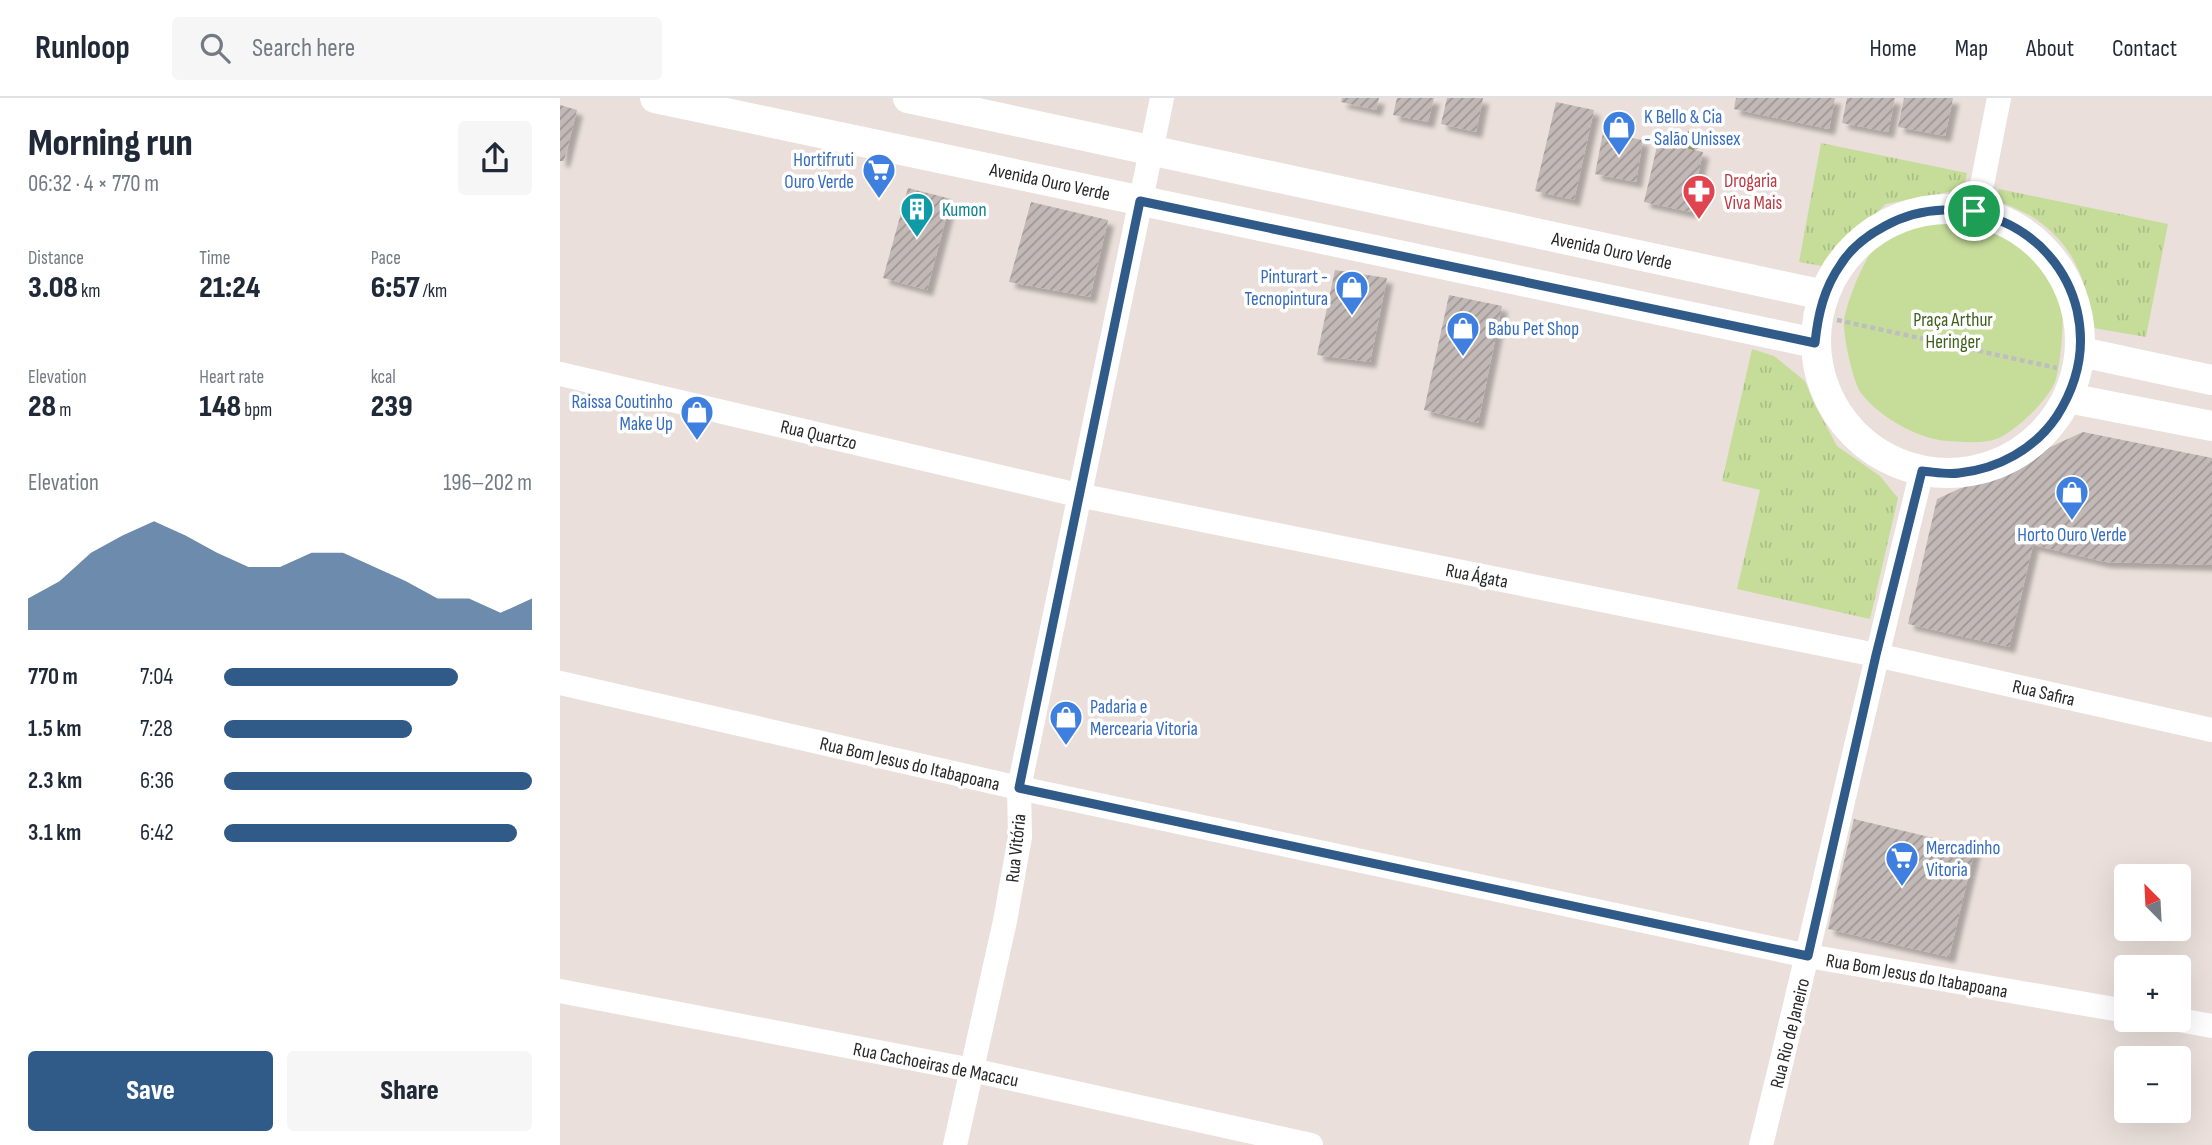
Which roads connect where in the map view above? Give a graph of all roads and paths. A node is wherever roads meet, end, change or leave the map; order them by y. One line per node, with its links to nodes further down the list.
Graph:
1 (655, 98): 6 (street, Avenida Ouro Verde)
2 (908, 98): 5 (street, Avenida Ouro Verde)
3 (1162, 98): 5 (street, Rua Vitória)
4 (1999, 98): 7 (street)
5 (1150, 151): 6 (street, Rua Vitória); 8 (street, Avenida Ouro Verde)
6 (1140, 201): 9 (street, Avenida Ouro Verde); 16 (street, Rua Vitória)
7 (1974, 211): 8 (street); 10 (street)
8 (1824, 295): 9 (street)
9 (1815, 343): 15 (street)
10 (2081, 352): 12 (street); 13 (street)
11 (560, 373): 16 (street, Rua Quartzo)
12 (2212, 380)
13 (2068, 398): 14 (street); 15 (street)
14 (2212, 426)
15 (1922, 471): 17 (street, Rua Rio de Janeiro)
16 (1078, 495): 17 (street, Rua Ágata); 20 (street, Rua Vitória)
17 (1876, 655): 19 (street, Rua Safira); 21 (street, Rua Rio de Janeiro)
18 (560, 683): 20 (street, Rua Bom Jesus do Itabapoana)
19 (2212, 730)
20 (1019, 788): 21 (street, Rua Bom Jesus do Itabapoana); 26 (street, Rua Vitória)
21 (1808, 956): 23 (street, Rua Bom Jesus do Itabapoana); 29 (street, Rua Rio de Janeiro)
22 (560, 990): 26 (street, Rua Cachoeiras de Macacu)
23 (2114, 1009)
24 (2191, 1022): 25 (street)
25 (2212, 1026)
26 (972, 1070): 27 (street, Rua Vitória); 28 (street, Rua Cachoeiras de Macacu)
27 (955, 1145)
28 (1311, 1145)
29 (1761, 1145)

